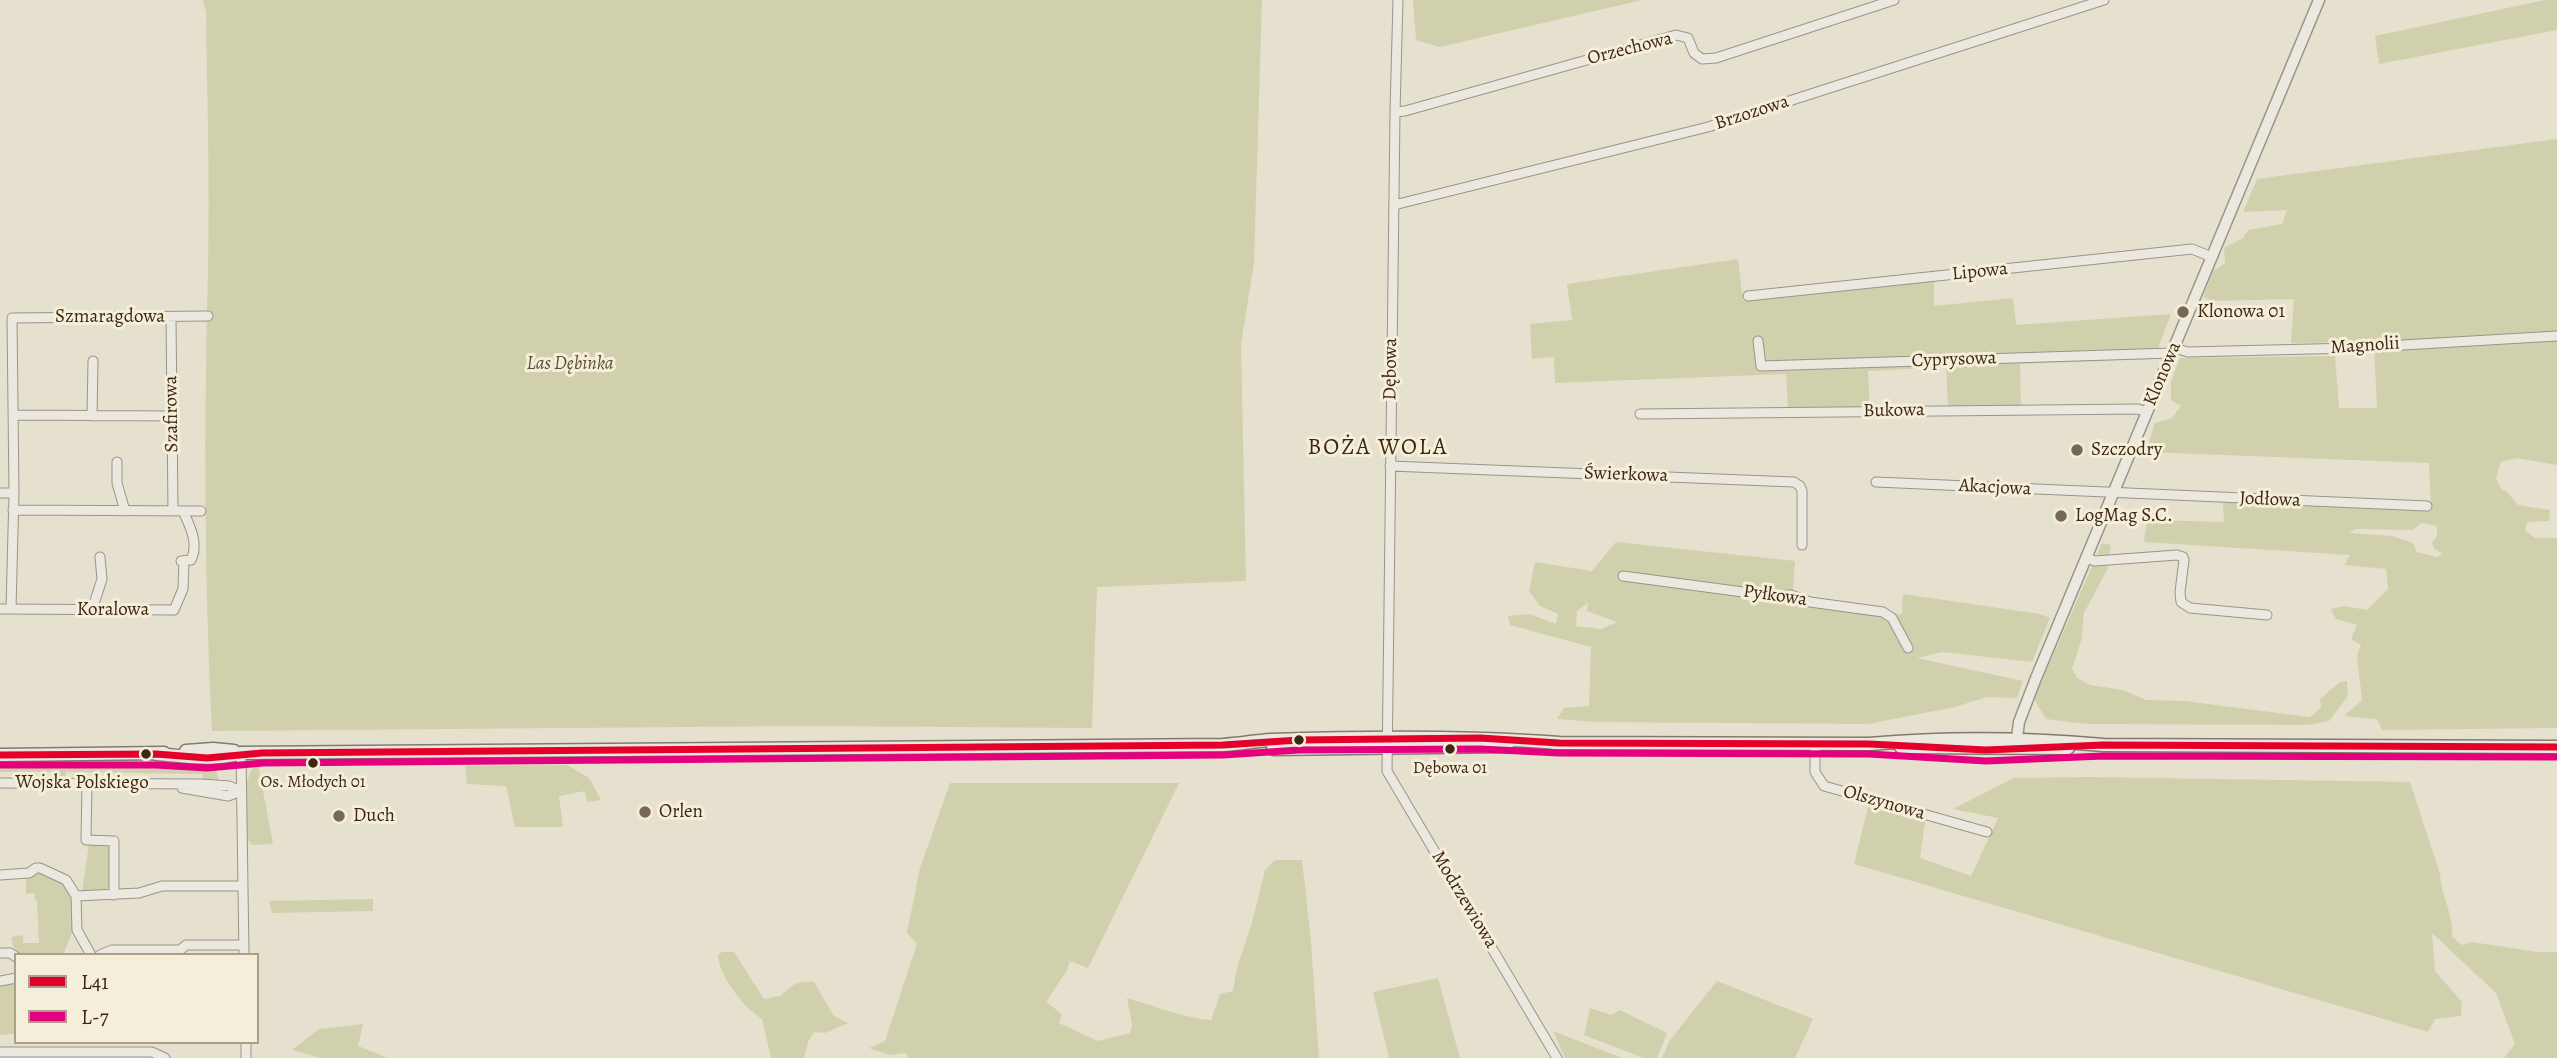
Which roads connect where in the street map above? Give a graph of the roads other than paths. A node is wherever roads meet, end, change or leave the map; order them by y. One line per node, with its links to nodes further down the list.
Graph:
1 (1398, 0): 5 (street, Dębowa)
2 (1894, 0): 5 (street, Orzechowa)
3 (2104, 0): 6 (street, Brzozowa)
4 (2319, 0): 7 (street, Klonowa)
5 (1395, 112): 6 (street, Dębowa)
6 (1394, 205): 21 (street, Dębowa)
7 (2212, 257): 8 (street, Lipowa); 13 (street, Klonowa)
8 (1748, 296)
9 (208, 316): 10 (street, Szmaragdowa)
10 (171, 317): 17 (street, Szmaragdowa); 19 (street, Szafirowa)
11 (2557, 336): 13 (street, Magnolii)
12 (1758, 341): 13 (street, Cyprysowa)
13 (2173, 350): 15 (street, Klonowa)
14 (93, 361): 18 (street)
15 (2147, 412): 16 (street, Bukowa); 25 (street, Klonowa)
16 (1640, 414)
17 (13, 415): 18 (street); 24 (street)
18 (92, 416): 19 (street)
19 (173, 416): 29 (street, Szafirowa)
20 (117, 462): 28 (street)
21 (1390, 466): 31 (street, Świerkowa); 40 (street, Dębowa)
22 (1876, 482): 25 (street, Akacjowa)
23 (0, 493): 24 (street)
24 (14, 493): 27 (street)
25 (2113, 494): 26 (street, Jodłowa); 33 (street, Klonowa)
26 (2427, 506)
27 (13, 510): 28 (street); 36 (street)
28 (125, 511): 29 (street)
29 (178, 511): 30 (street); 37 (street, Koralowa)
30 (201, 511)
31 (1802, 545)
32 (100, 557): 37 (street)
33 (2086, 558): 38 (street); 42 (street, Klonowa)
34 (1623, 576): 39 (street, Pyłkowa)
35 (0, 609): 36 (street, Koralowa)
36 (11, 610): 37 (street, Koralowa)
37 (92, 610)
38 (2267, 615)
39 (1908, 648)
40 (1386, 743): 41 (main road, Wojska Polskiego); 44 (main road, Wojska Polskiego); 61 (street, Modrzewiowa)
41 (1815, 744): 42 (main road, Wojska Polskiego); 49 (street, Olszynowa)
42 (2016, 745): 43 (main road, Wojska Polskiego)
43 (2557, 747)
44 (241, 753): 45 (main road, Wojska Polskiego); 48 (street)
45 (0, 755)
46 (0, 783): 47 (street, Wojska Polskiego)
47 (87, 783): 48 (street, Wojska Polskiego); 52 (street)
48 (241, 791): 51 (street)
49 (1987, 832)
50 (0, 875): 53 (street)
51 (243, 886): 52 (street); 54 (street)
52 (114, 895): 53 (street)
53 (76, 896): 55 (street)
54 (244, 950): 56 (street)
55 (90, 953)
56 (105, 953)
57 (114, 1047): 59 (street); 60 (street)
58 (0, 1052): 59 (street)
59 (77, 1055)
60 (165, 1058)
61 (1557, 1058)

